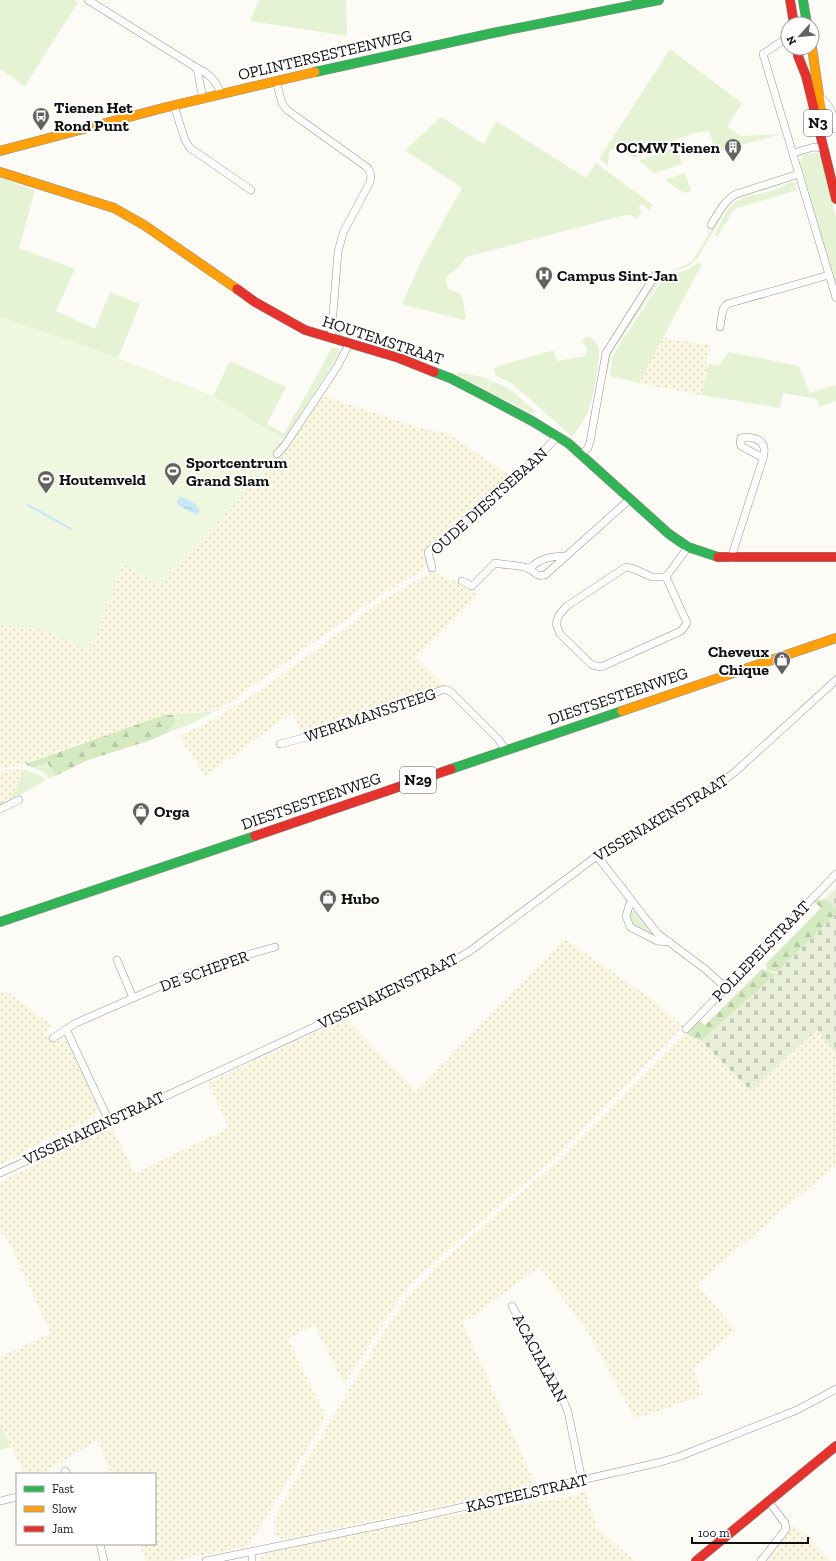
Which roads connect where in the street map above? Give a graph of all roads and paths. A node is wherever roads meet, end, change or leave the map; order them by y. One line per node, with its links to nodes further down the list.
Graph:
1 (88, 0): 10 (street)
2 (659, 0): 11 (street, OPLINTERSESTEENWEG)
3 (790, 0): 5 (street)
4 (803, 0): 6 (street)
5 (793, 16)
6 (806, 16)
7 (780, 42): 19 (street)
8 (798, 56): 17 (street, N3)
9 (813, 56): 13 (street, N3)
10 (197, 68): 12 (street); 14 (street)
11 (276, 81): 12 (street, OPLINTERSESTEENWEG); 30 (street)
12 (221, 94): 14 (street, OPLINTERSESTEENWEG)
13 (820, 97): 16 (street); 22 (street, N3)
14 (203, 99): 15 (street, OPLINTERSESTEENWEG)
15 (174, 106): 18 (street, OPLINTERSESTEENWEG); 23 (street)
16 (836, 129)
17 (824, 148): 19 (street); 24 (street, N3)
18 (0, 152)
19 (793, 153): 21 (street)
20 (0, 172): 30 (street, HOUTEMSTRAAT)
21 (799, 174): 25 (street); 27 (street)
22 (836, 181)
23 (251, 190)
24 (836, 199)
25 (711, 225)
26 (656, 274): 34 (street)
27 (829, 275): 28 (street); 29 (street)
28 (836, 298)
29 (720, 327)
30 (331, 338): 31 (street, HOUTEMSTRAAT)
31 (349, 344): 32 (street, HOUTEMSTRAAT); 33 (street)
32 (558, 436): 34 (street, HOUTEMSTRAAT); 41 (street, OUDE DIESTSEBAAN)
33 (277, 454)
34 (581, 455): 36 (street, HOUTEMSTRAAT)
35 (763, 458): 40 (street)
36 (630, 499): 37 (street, HOUTEMSTRAAT); 38 (street)
37 (688, 547): 40 (street, HOUTEMSTRAAT); 43 (street)
38 (566, 556): 42 (street); 42 (street)
39 (836, 556): 40 (street, HOUTEMSTRAAT)
40 (731, 558)
41 (432, 568)
42 (529, 569): 44 (street)
43 (666, 577): 43 (street)
44 (462, 581)
45 (836, 638): 48 (street, DIESTSESTEENWEG / N29)
46 (836, 680): 51 (street, VISSENAKENSTRAAT)
47 (280, 744): 48 (street, WERKMANSSTEEG)
48 (506, 750): 54 (street, DIESTSESTEENWEG / N29)
49 (19, 800): 50 (street)
50 (0, 809)
51 (597, 856): 53 (street); 63 (street, VISSENAKENSTRAAT)
52 (836, 874): 58 (street, POLLEPELSTRAAT)
53 (632, 900): 55 (street); 55 (street)
54 (0, 922)
55 (669, 942): 58 (street)
56 (275, 947): 59 (street, DE SCHEPER)
57 (117, 960): 59 (street)
58 (726, 987): 61 (street, POLLEPELSTRAAT)
59 (133, 998): 60 (street, DE SCHEPER)
60 (66, 1029): 62 (street, DE SCHEPER); 63 (street)
61 (686, 1029)
62 (53, 1038)
63 (109, 1121): 64 (street, VISSENAKENSTRAAT)
64 (0, 1173)
65 (512, 1306): 68 (street, ACACIALAAN)
66 (836, 1389): 68 (street, KASTEELSTRAAT)
67 (836, 1446): 71 (street)
68 (582, 1480): 73 (street, KASTEELSTRAAT)
69 (16, 1497): 70 (street)
70 (0, 1501)
71 (769, 1502): 77 (street); 78 (street)
72 (100, 1545): 74 (street)
73 (252, 1552): 75 (street, KASTEELSTRAAT); 76 (street)
74 (104, 1561)
75 (206, 1561)
76 (252, 1561)
77 (696, 1561)
78 (762, 1561)

